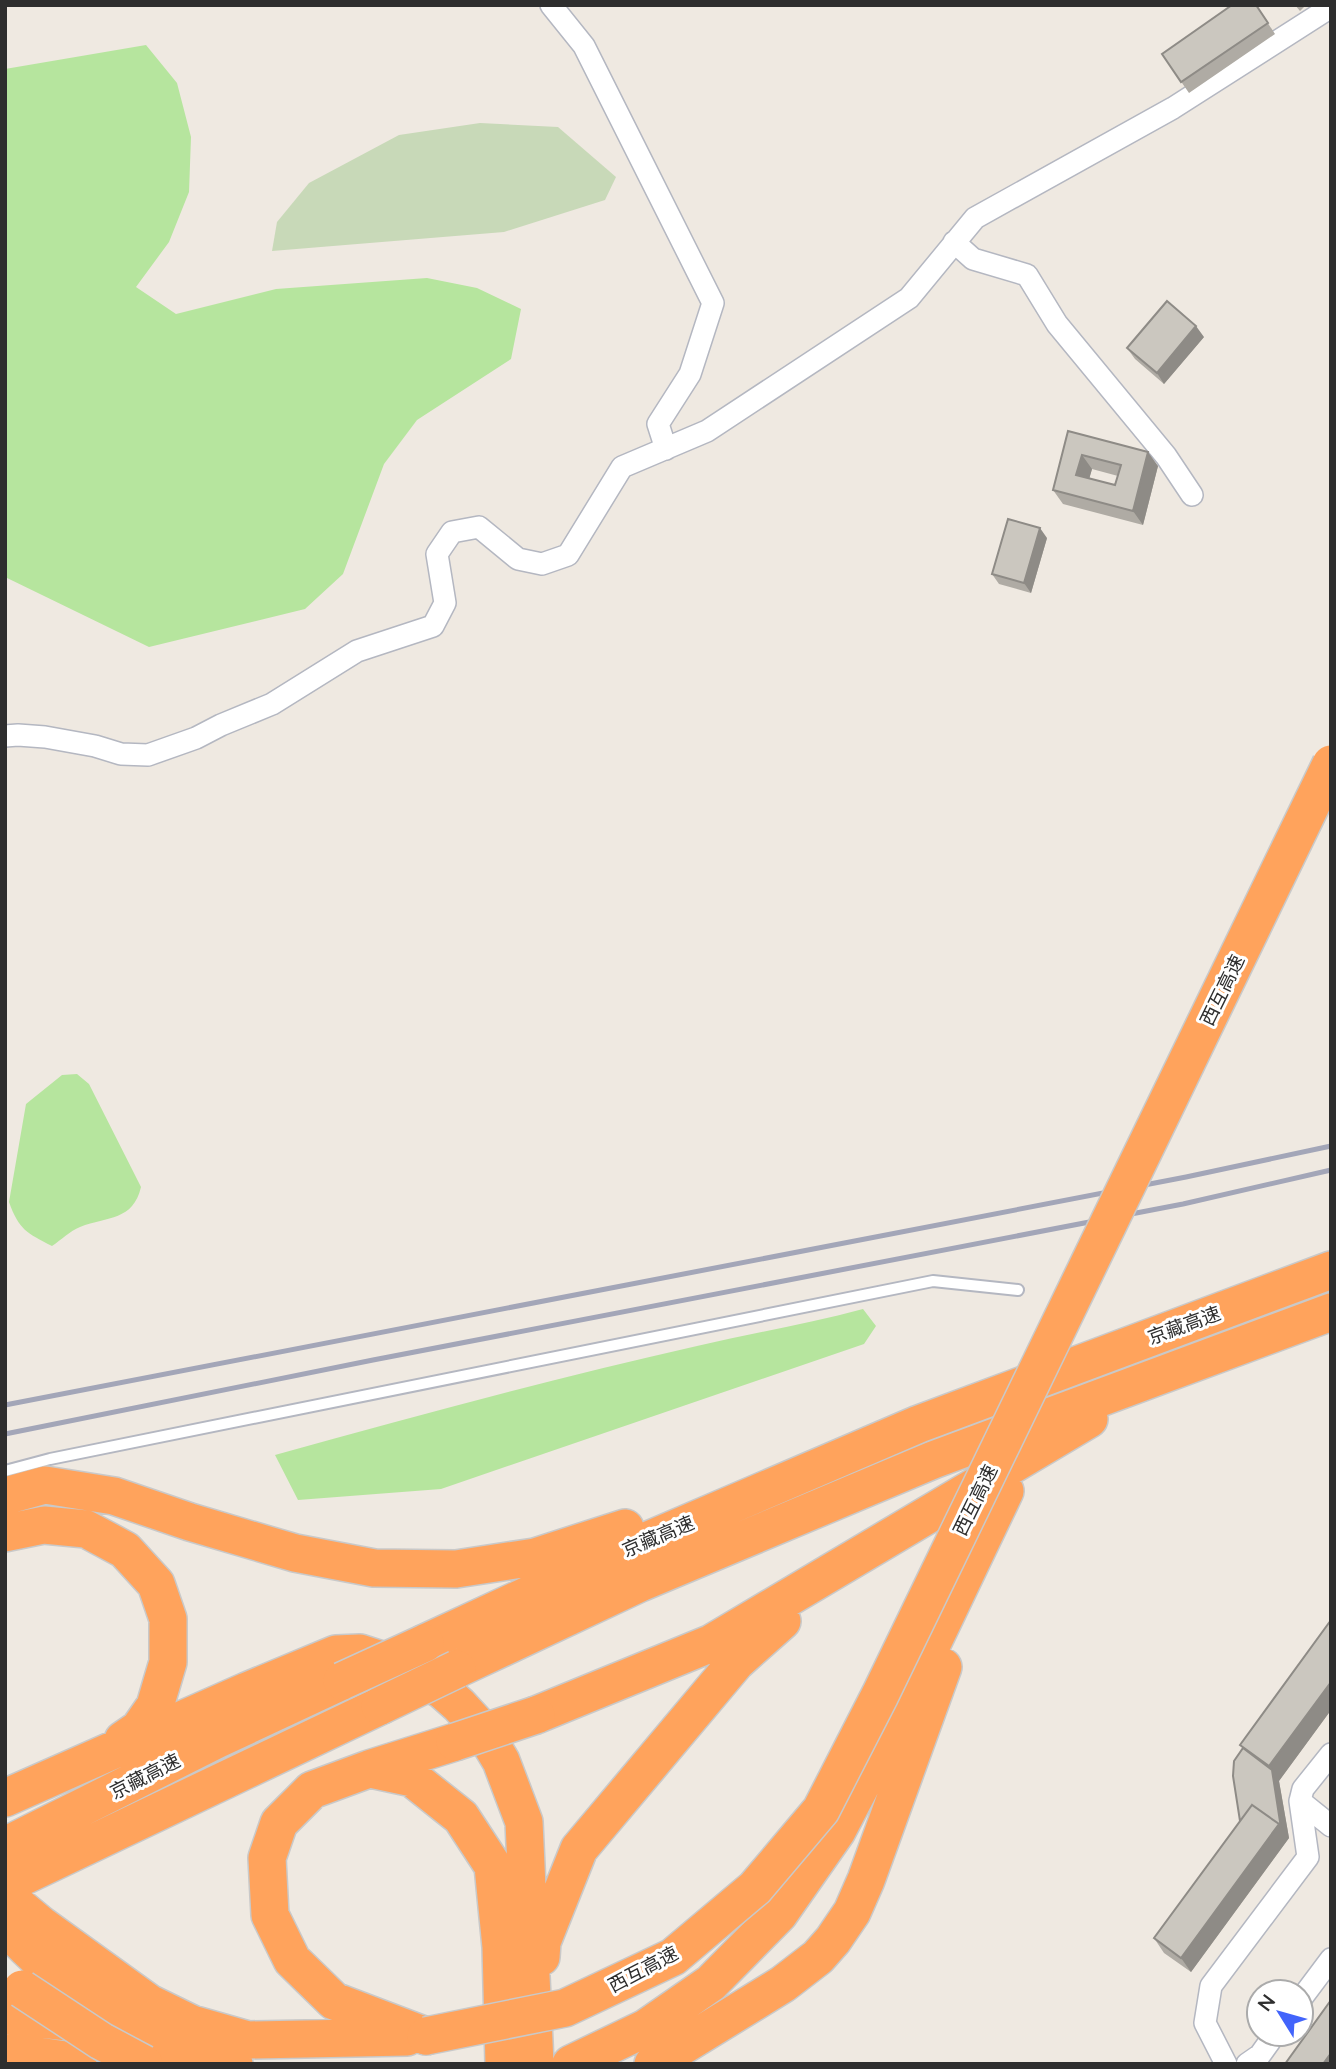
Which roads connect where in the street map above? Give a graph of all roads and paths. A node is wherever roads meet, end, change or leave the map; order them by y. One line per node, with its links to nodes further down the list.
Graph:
1 (551, 5): 4 (street)
2 (1331, 7): 3 (street)
3 (954, 242): 4 (street); 5 (street)
4 (666, 449): 6 (street)
5 (1192, 495)
6 (5, 736)
7 (1331, 764): 35 (highway, 西互高速, bridge)
8 (1331, 816): 15 (highway, 西互高速)
9 (1331, 1270): 13 (highway, 京藏高速)
10 (1018, 1290): 14 (lane)
11 (1331, 1312): 12 (highway, 京藏高速)
12 (1166, 1373): 20 (highway); 28 (highway, 京藏高速, bridge)
13 (919, 1424): 19 (highway); 27 (highway, 京藏高速, bridge)
14 (5, 1471)
15 (1005, 1491): 42 (highway); 43 (highway)
16 (5, 1496): 19 (highway)
17 (5, 1523): 19 (highway)
18 (5, 1533): 22 (highway)
19 (249, 1539)
20 (815, 1585): 23 (highway, bridge); 39 (highway)
21 (1331, 1754): 25 (street)
22 (89, 1762): 24 (highway); 39 (highway)
23 (369, 1769): 35 (highway); 39 (highway)
24 (5, 1798)
25 (1300, 1801): 26 (street); 44 (street)
26 (1331, 1826)
27 (10, 1843)
28 (5, 1885)
29 (5, 1895): 35 (highway, 西互高速)
30 (5, 1926): 38 (highway)
31 (1331, 1959): 33 (street)
32 (5, 1975): 38 (highway, bridge)
33 (1315, 1980)
34 (5, 2015): 38 (highway)
35 (425, 2036)
36 (1265, 2048): 45 (street)
37 (5, 2053): 40 (highway)
38 (155, 2054): 41 (highway)
39 (525, 2059)
40 (78, 2064)
41 (234, 2064)
42 (571, 2064)
43 (653, 2064)
44 (1226, 2064)
45 (1247, 2064)

